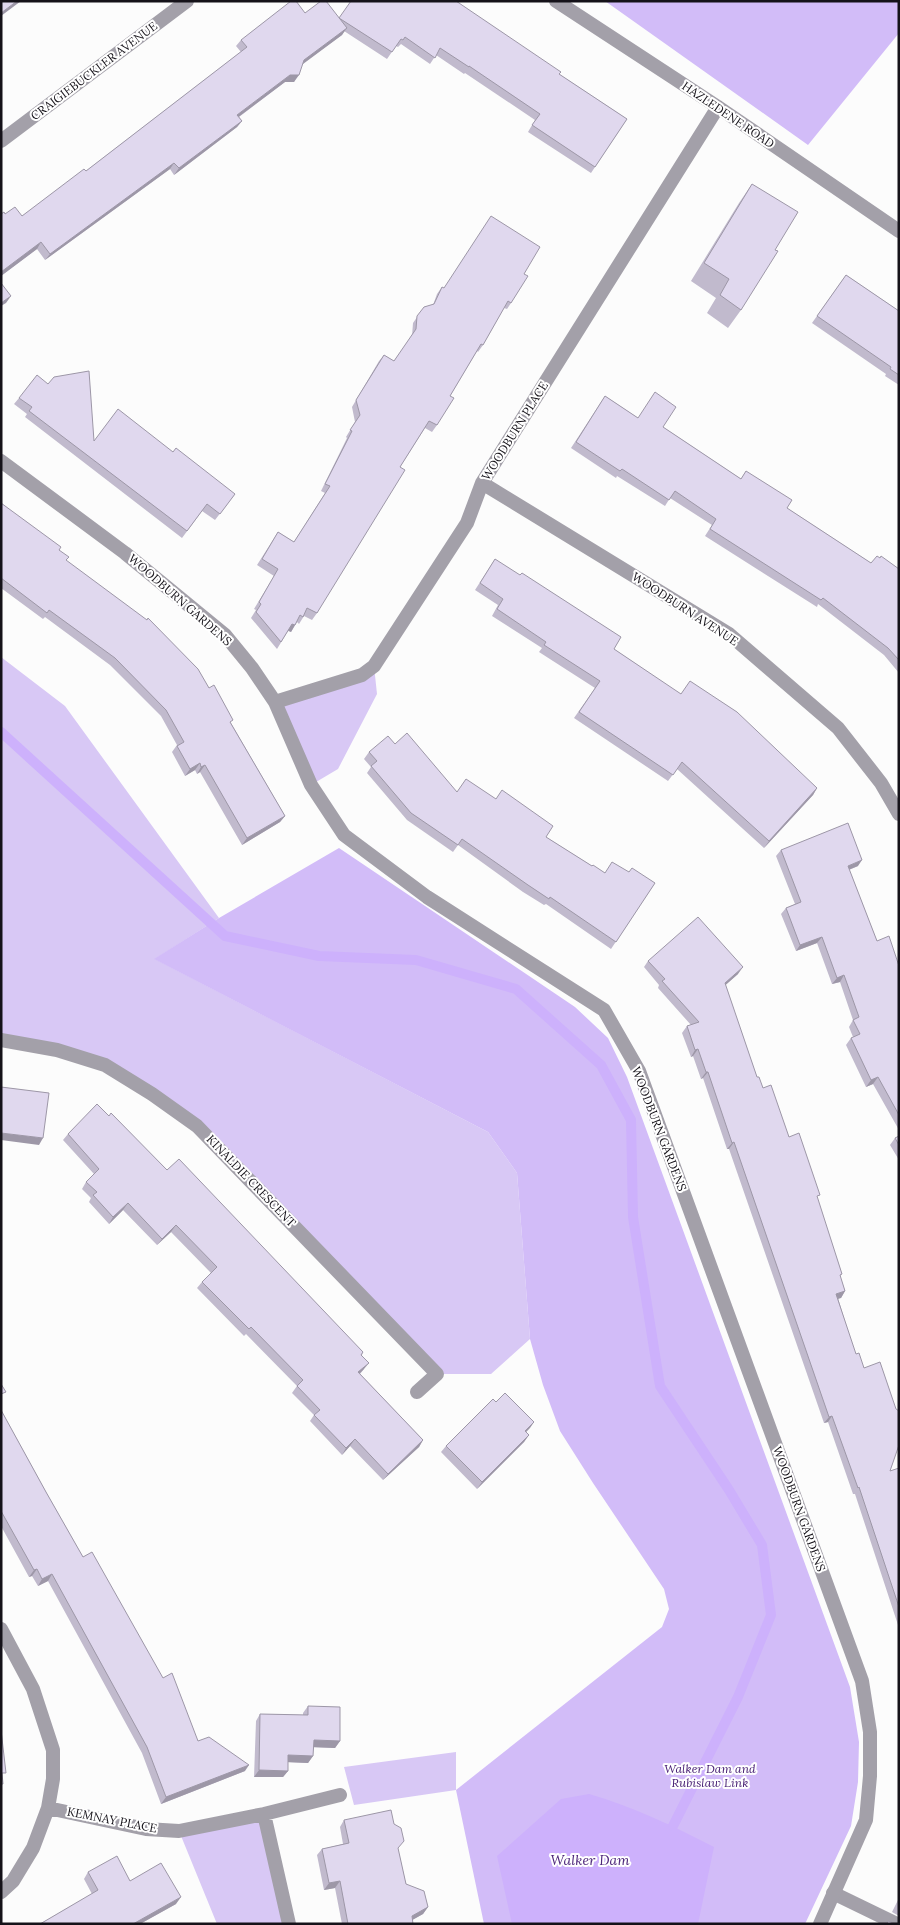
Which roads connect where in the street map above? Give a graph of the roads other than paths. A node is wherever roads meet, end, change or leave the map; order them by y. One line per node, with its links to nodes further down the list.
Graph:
1 (187, 1): 4 (street, CRAIGIEBUCKLER AVENUE)
2 (556, 1): 3 (street, HAZLEDENE ROAD)
3 (718, 107): 5 (street, HAZLEDENE ROAD); 7 (street, WOODBURN PLACE)
4 (1, 141)
5 (899, 231)
6 (1, 462): 8 (street, WOODBURN GARDENS)
7 (482, 482): 8 (street, WOODBURN PLACE); 9 (street, WOODBURN AVENUE)
8 (275, 702): 17 (street, WOODBURN GARDENS)
9 (899, 814)
10 (1, 1040): 11 (street, KINALDIE CRESCENT)
11 (417, 1392)
12 (1, 1628): 14 (street)
13 (340, 1795): 15 (street, KEMNAY PLACE)
14 (48, 1808): 15 (street, KEMNAY PLACE); 16 (street)
15 (264, 1814): 18 (street)
16 (1, 1892)
17 (833, 1893): 19 (street, WOODBURN GARDENS); 20 (street)
18 (289, 1924)
19 (820, 1924)
20 (897, 1924)

